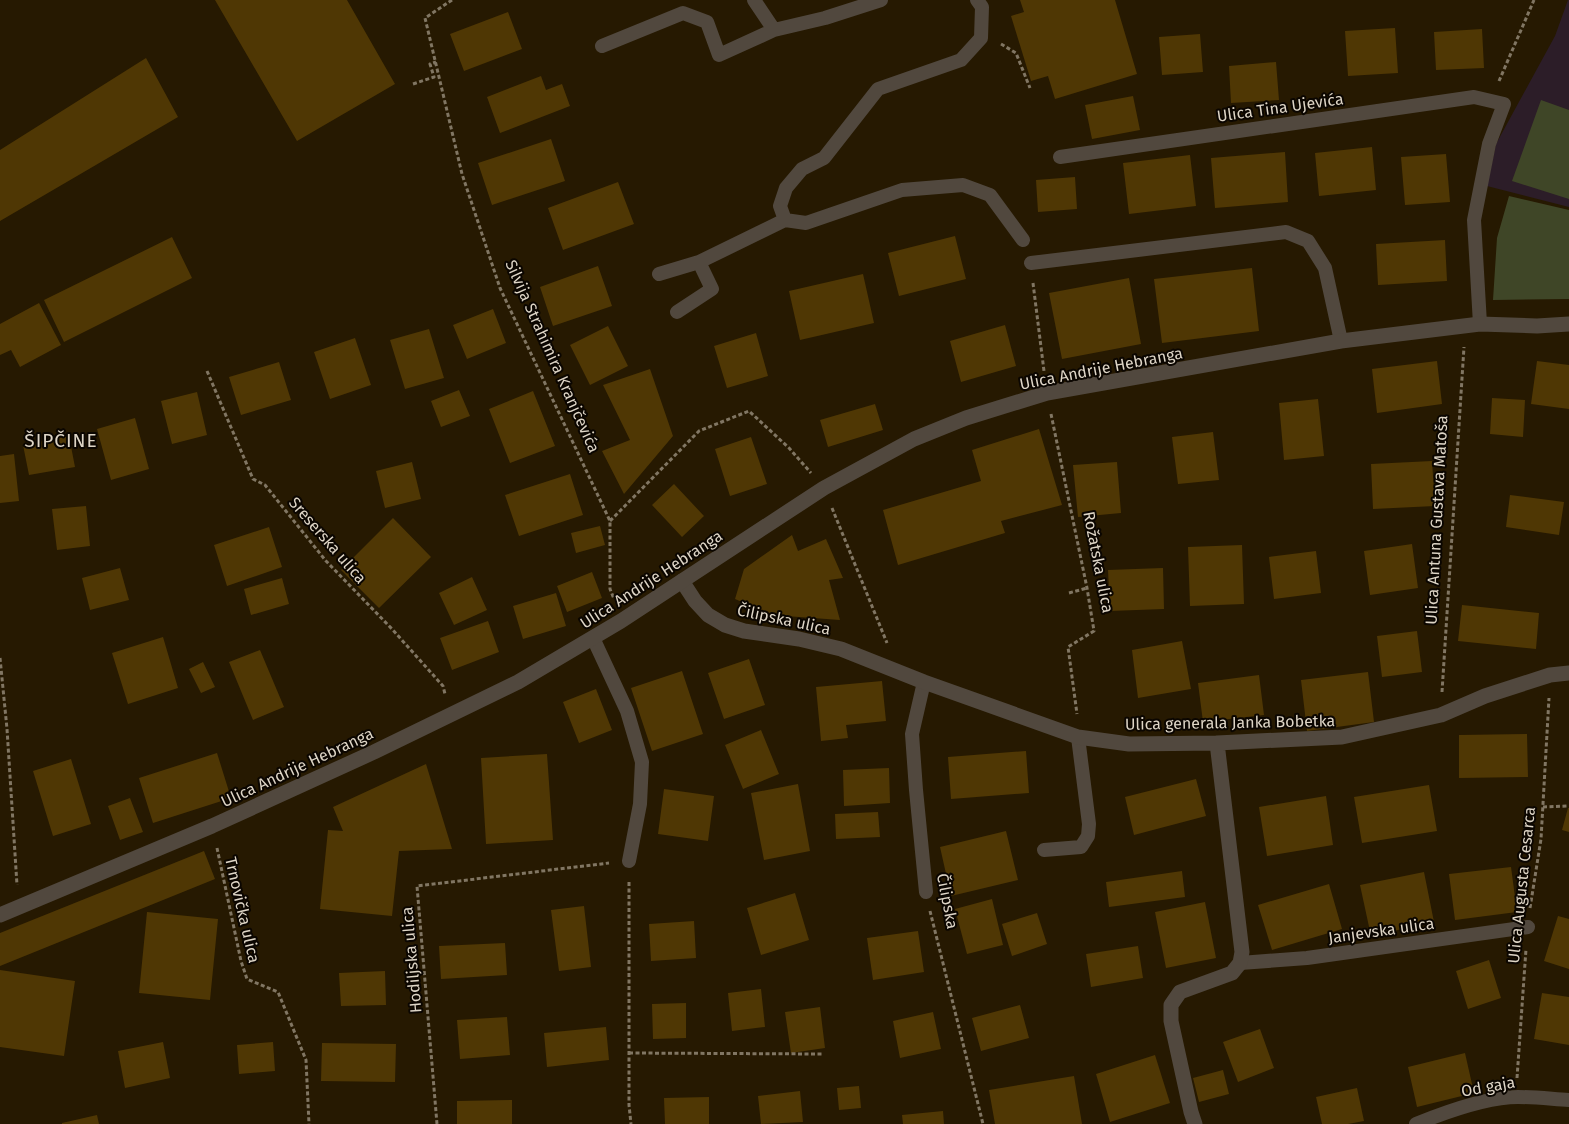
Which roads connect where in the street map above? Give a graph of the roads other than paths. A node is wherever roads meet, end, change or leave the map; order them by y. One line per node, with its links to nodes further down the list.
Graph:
1 (754, 0): 4 (lane)
2 (881, 0): 4 (lane)
3 (977, 0): 7 (lane)
4 (774, 30): 5 (lane)
5 (602, 46)
6 (1060, 157): 14 (lane, Ulica Tina Ujevića)
7 (785, 220): 8 (lane); 9 (lane)
8 (1022, 240)
9 (699, 262): 11 (lane); 12 (lane)
10 (1031, 262): 15 (lane)
11 (659, 274)
12 (677, 312)
13 (1569, 324): 14 (street, Ulica Andrije Hebranga)
14 (1472, 325): 15 (street, Ulica Andrije Hebranga)
15 (1341, 341): 16 (street, Ulica Andrije Hebranga)
16 (682, 581): 17 (street, Ulica Andrije Hebranga); 18 (street, Čilipska ulica)
17 (592, 638): 24 (lane); 26 (street, Ulica Andrije Hebranga)
18 (895, 670): 20 (street, Ulica generala Janka Bobetka)
19 (1569, 673): 22 (street, Ulica generala Janka Bobetka)
20 (924, 682): 21 (street, Ulica generala Janka Bobetka); 25 (lane, Čilipska)
21 (1078, 737): 22 (street, Ulica generala Janka Bobetka); 23 (lane)
22 (1217, 743): 28 (street)
23 (1044, 850)
24 (629, 861)
25 (926, 892)
26 (0, 915)
27 (1528, 927): 28 (lane, Janjevska ulica)
28 (1240, 963): 30 (street)
29 (1569, 1100): 31 (lane, Od gaja)
30 (1195, 1124)
31 (1416, 1124)

